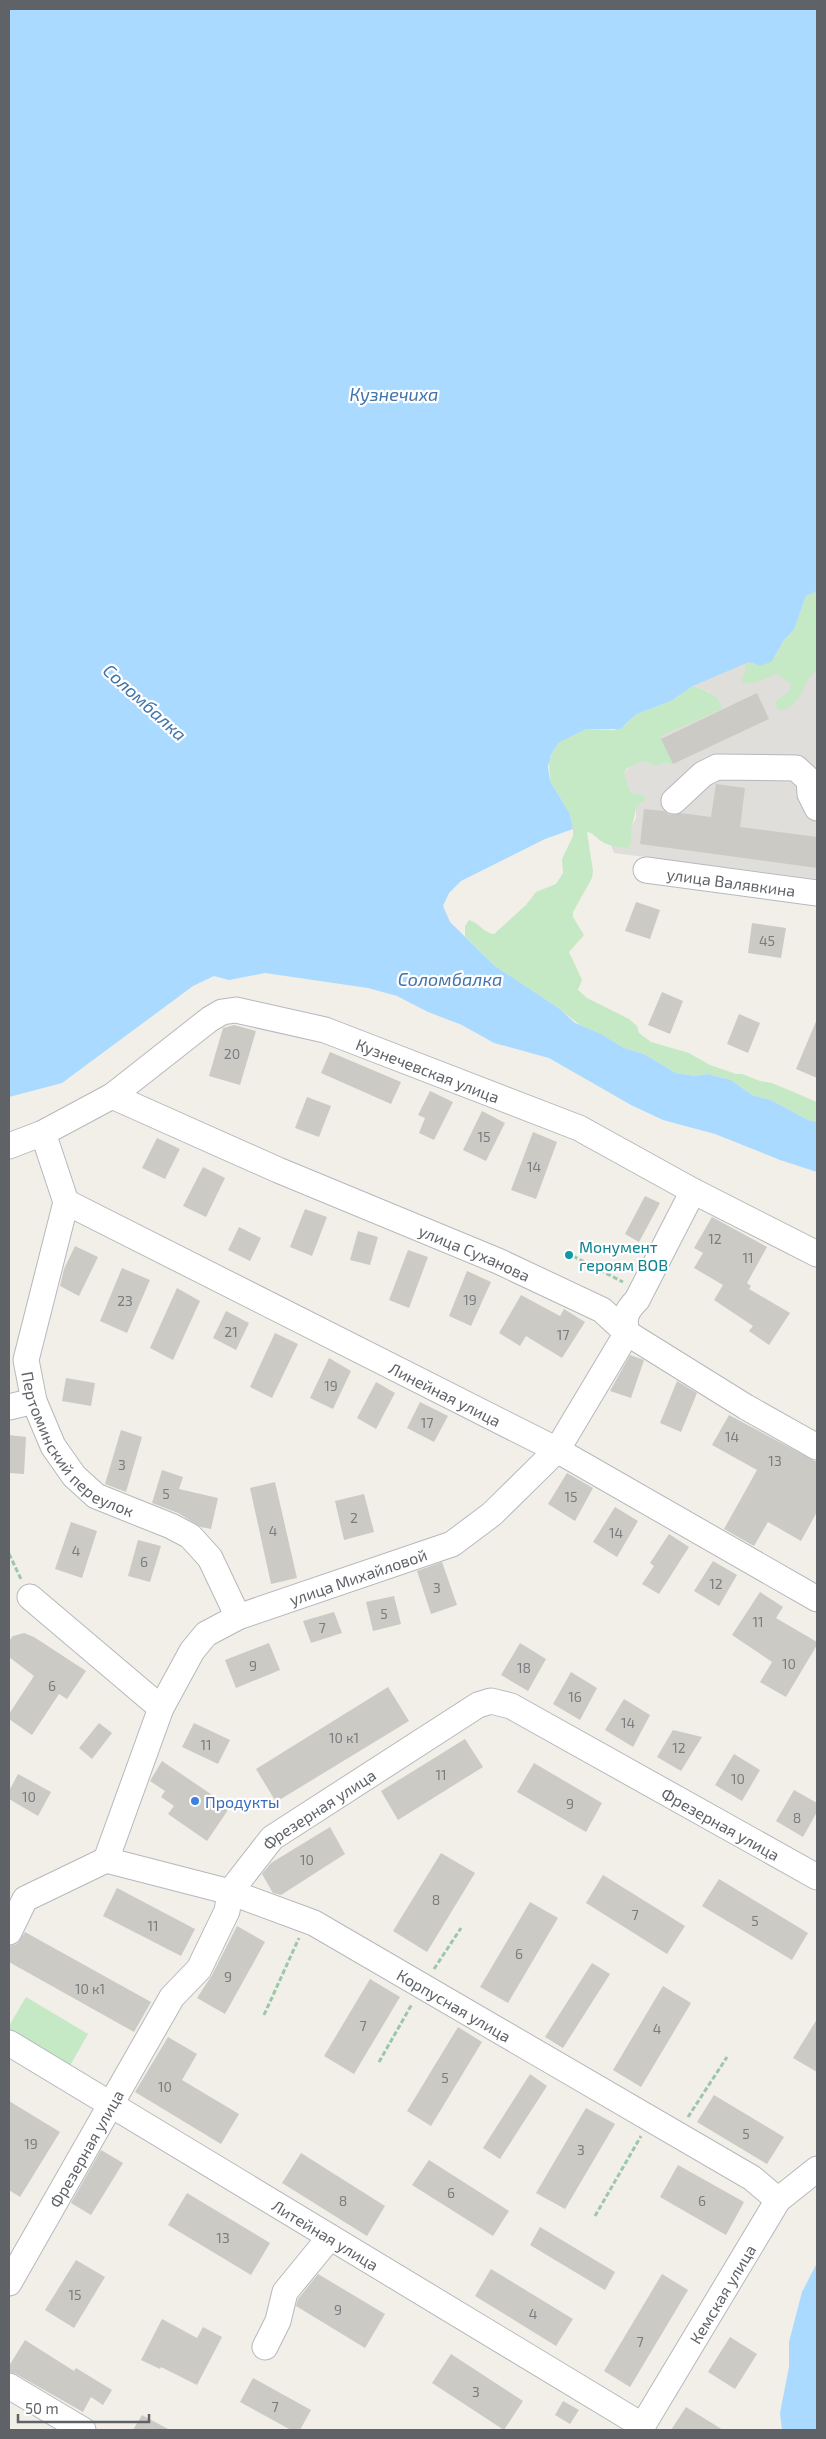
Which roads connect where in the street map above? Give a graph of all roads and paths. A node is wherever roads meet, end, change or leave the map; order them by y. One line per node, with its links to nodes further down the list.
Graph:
1 (674, 801): 2 (street)
2 (817, 808)
3 (646, 870): 4 (street, улица Валявкина)
4 (817, 894)
5 (112, 1096): 6 (street, Кузнечевская улица); 8 (street, Кузнечевская улица); 13 (street, улица Суханова)
6 (43, 1132): 7 (street, Кузнечевская улица); 9 (street)
7 (9, 1146)
8 (693, 1190): 10 (street, Кузнечевская улица); 12 (street, улица Михайловой)
9 (66, 1202): 14 (street, Пертоминский переулок); 17 (street, Линейная улица)
10 (817, 1254)
11 (574, 1256): 12 (path)
12 (641, 1292): 13 (street, улица Михайловой)
13 (627, 1333): 16 (street, улица Суханова); 17 (street, улица Михайловой)
14 (34, 1401): 15 (street); 21 (street, Пертоминский переулок)
15 (9, 1407)
16 (817, 1447)
17 (557, 1450): 20 (street, Линейная улица); 21 (street, улица Михайловой)
18 (9, 1554): 19 (path)
19 (30, 1597): 22 (street)
20 (817, 1599)
21 (238, 1617): 22 (street, улица Михайловой)
22 (161, 1708): 23 (street, улица Михайловой)
23 (106, 1860): 25 (street, Корпусная улица); 26 (street)
24 (817, 1877): 25 (street, Фрезерная улица)
25 (230, 1892): 27 (street, Корпусная улица); 32 (street, Фрезерная улица)
26 (17, 1895): 28 (street)
27 (306, 1921): 29 (path); 33 (street, Корпусная улица)
28 (9, 1932)
29 (264, 2014)
30 (9, 2043): 32 (street, Литейная улица)
31 (727, 2057): 34 (path)
32 (111, 2103): 38 (street, Литейная улица); 39 (street, Фрезерная улица)
33 (650, 2119): 34 (street, Корпусная улица); 37 (path)
34 (678, 2134): 36 (street, Корпусная улица)
35 (817, 2169): 36 (street, Кемская улица)
36 (778, 2200): 42 (street, Кемская улица)
37 (595, 2216)
38 (330, 2236): 40 (street); 42 (street, Литейная улица)
39 (9, 2283)
40 (265, 2347)
41 (9, 2386): 43 (street)
42 (641, 2428)
43 (83, 2430)

